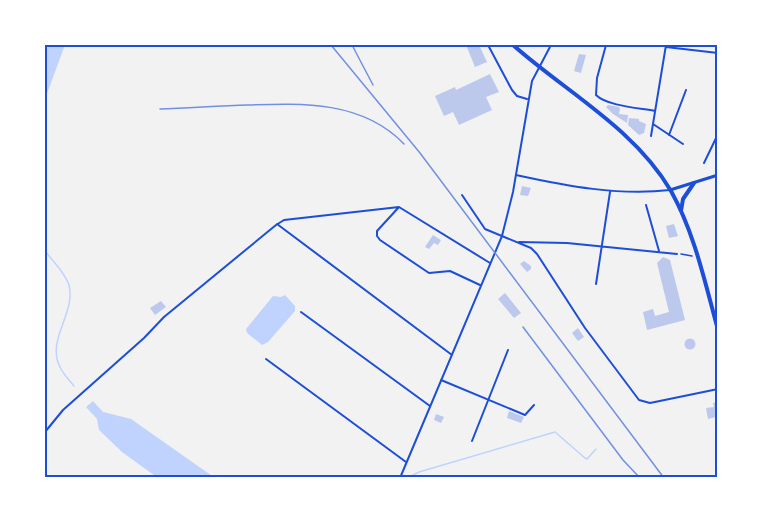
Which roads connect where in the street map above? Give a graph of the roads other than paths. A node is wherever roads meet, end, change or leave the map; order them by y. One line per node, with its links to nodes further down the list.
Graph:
1 (488, 45): 11 (street)
2 (513, 45): 8 (main road)
3 (521, 45): 8 (street)
4 (551, 45): 9 (street)
5 (606, 45): 12 (street)
6 (666, 46): 7 (street); 12 (street)
7 (718, 53)
8 (522, 54): 9 (main road)
9 (540, 67): 11 (street); 22 (main road)
10 (686, 90): 15 (street)
11 (528, 100): 19 (street)
12 (655, 111): 13 (street)
13 (653, 124): 15 (street); 16 (street)
14 (718, 134): 18 (street)
15 (669, 135): 17 (street)
16 (651, 136)
17 (683, 144)
18 (704, 163)
19 (516, 175): 23 (street); 29 (street)
20 (718, 175): 21 (street)
21 (694, 183): 22 (street); 27 (main road)
22 (670, 190): 23 (street); 27 (main road)
23 (610, 191): 31 (street)
24 (462, 195): 29 (street)
25 (646, 205): 32 (street)
26 (399, 207): 28 (street); 34 (street); 36 (street)
27 (681, 212): 38 (main road)
28 (277, 224): 40 (street); 47 (street)
29 (502, 236): 30 (street); 34 (street)
30 (516, 242): 31 (street); 43 (street)
31 (602, 246): 32 (street); 35 (street)
32 (659, 251): 33 (street)
33 (677, 254)
34 (490, 263): 36 (street)
35 (596, 284)
36 (480, 286): 40 (street)
37 (302, 312): 46 (street)
38 (718, 330)
39 (508, 350): 44 (street)
40 (452, 355): 42 (street)
41 (266, 359): 49 (street)
42 (441, 380): 44 (street); 46 (street)
43 (718, 389)
44 (489, 400): 45 (street); 48 (street)
45 (534, 405)
46 (430, 406): 49 (street)
47 (45, 432)
48 (472, 441)
49 (406, 462): 50 (street)
50 (400, 478)

